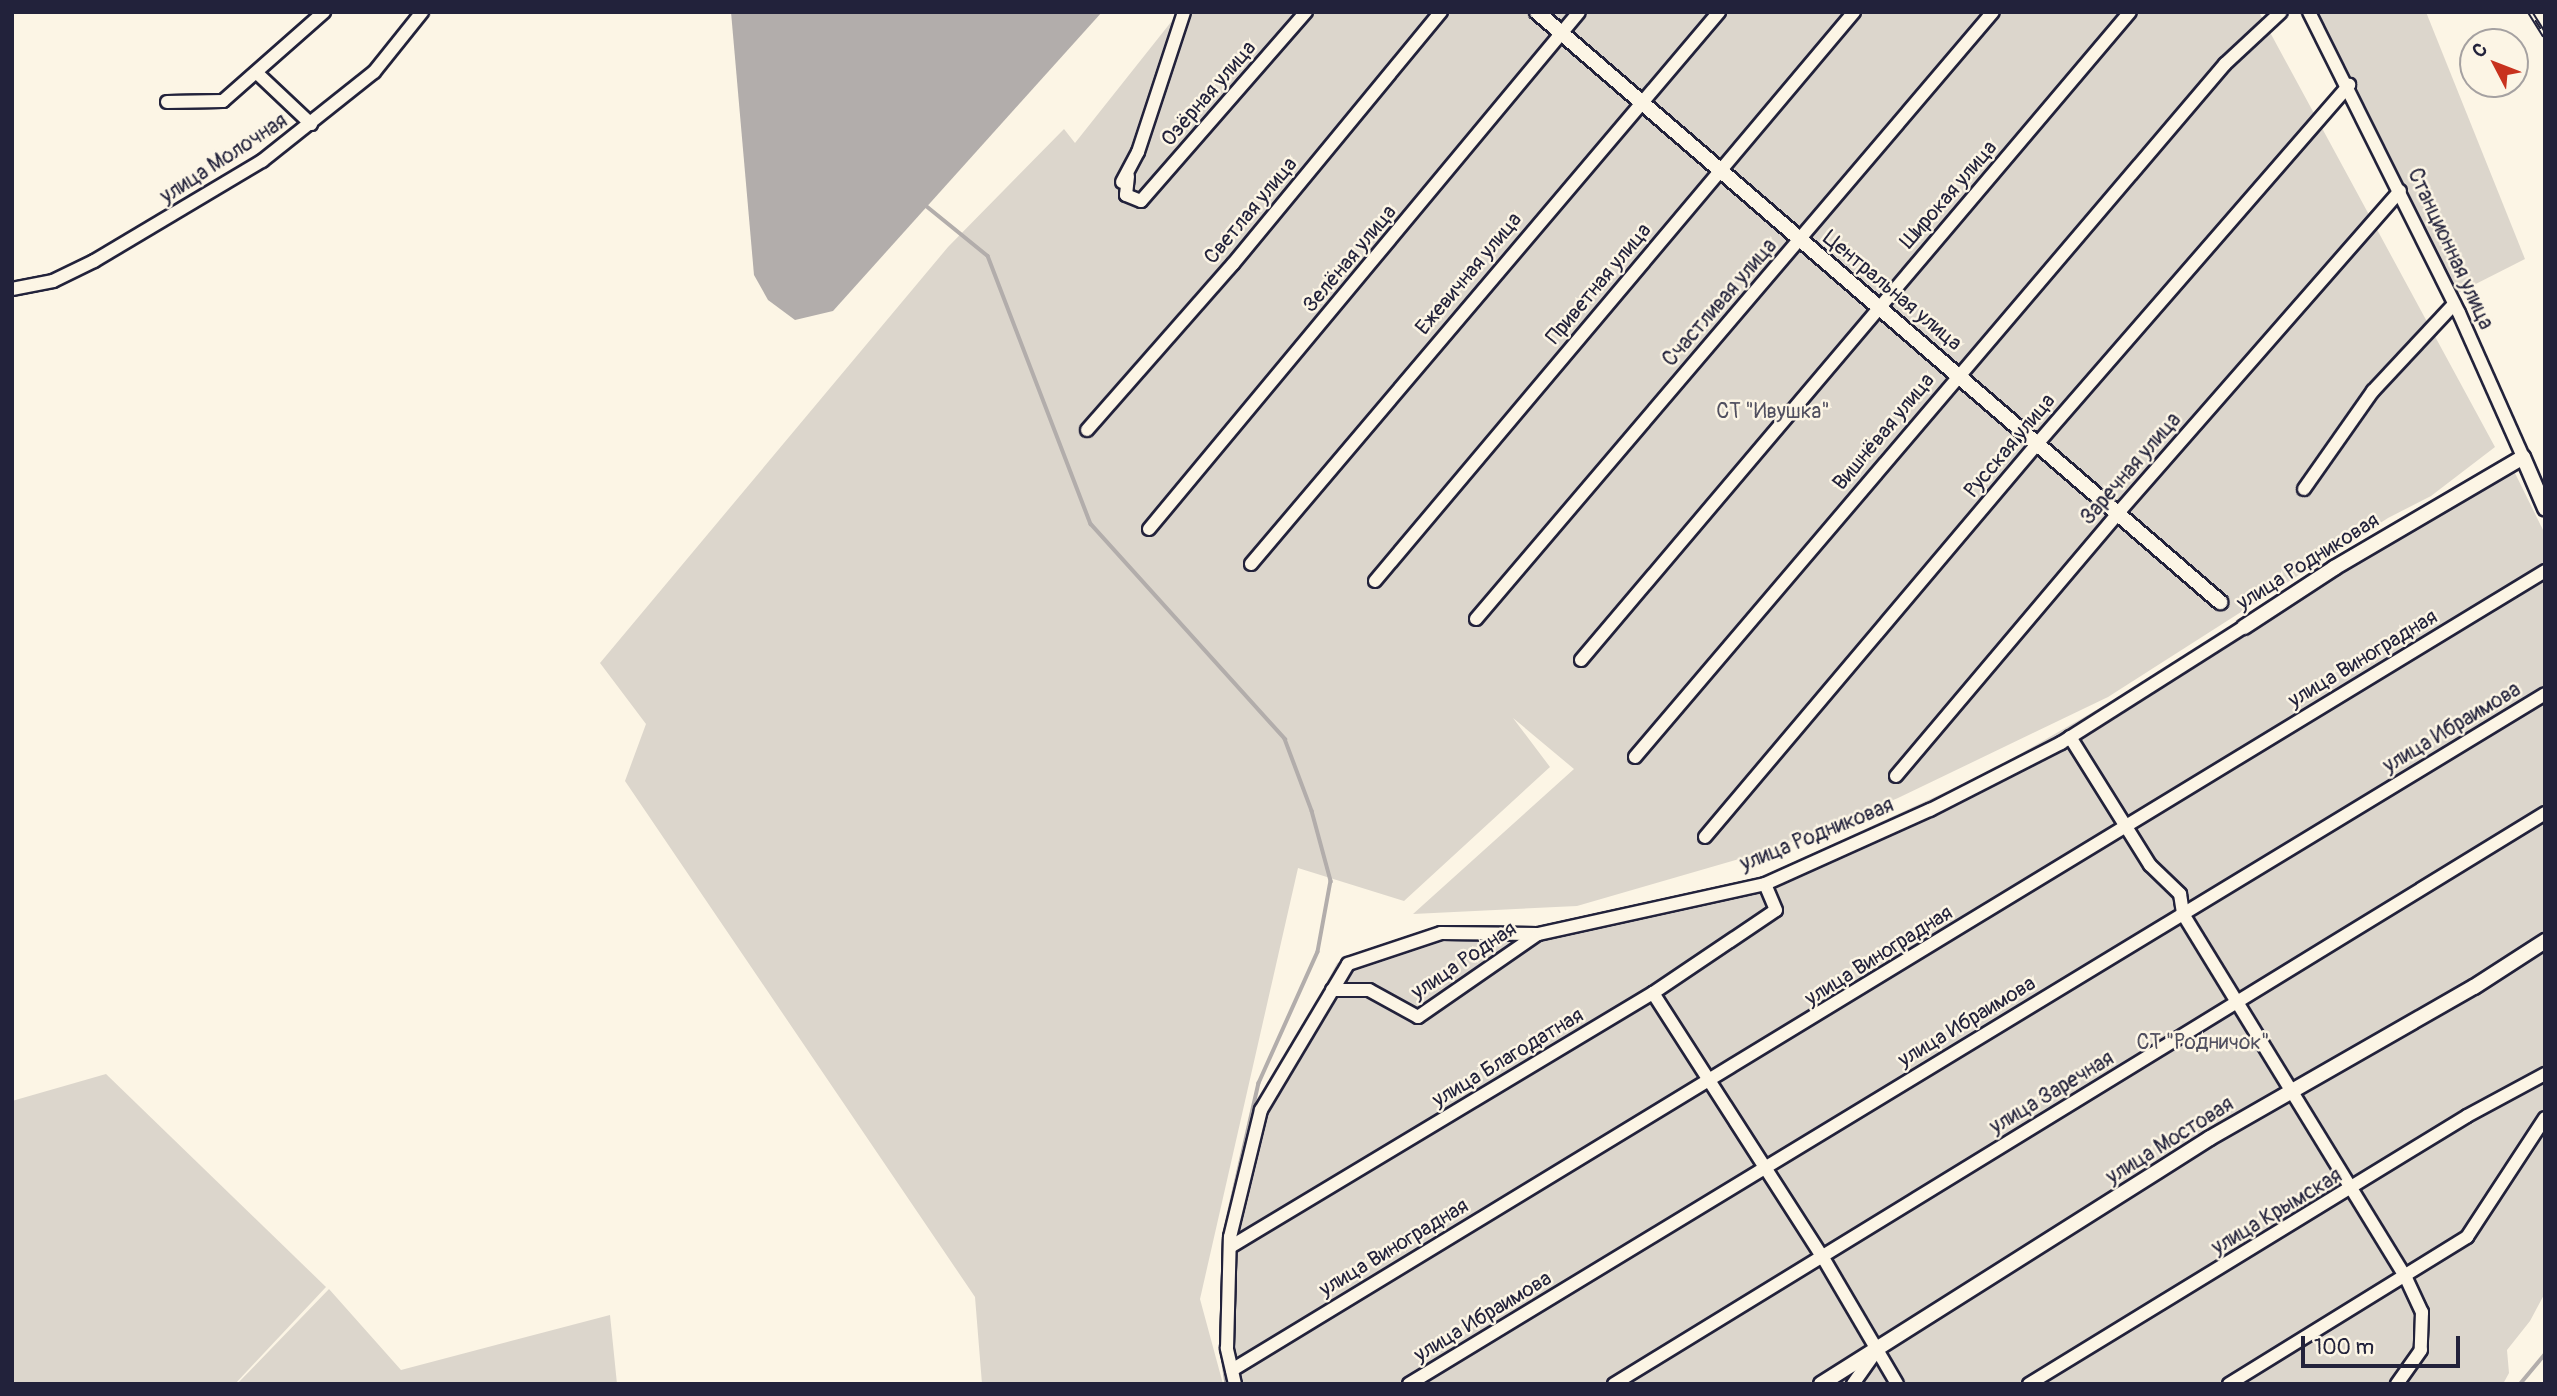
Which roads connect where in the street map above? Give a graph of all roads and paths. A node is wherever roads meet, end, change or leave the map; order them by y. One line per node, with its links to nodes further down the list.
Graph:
1 (324, 12): 15 (street)
2 (422, 12): 19 (street, улица Молочная)
3 (1184, 12): 21 (street)
4 (1306, 12): 21 (street, Озёрная улица)
5 (1441, 12): 29 (street, Светлая улица)
6 (1537, 12): 14 (street, Центральная улица)
7 (1579, 12): 14 (street, Зелёная улица)
8 (1719, 12): 18 (street, Ежевичная улица)
9 (1854, 12): 20 (street, Приветная улица)
10 (1993, 12): 24 (street, Счастливая улица)
11 (2130, 12): 27 (street, Широкая улица)
12 (2281, 12): 28 (street, Вишнёвая улица)
13 (2309, 12): 16 (street, Станционная улица)
14 (1562, 33): 18 (street, Центральная улица); 35 (street, Зелёная улица)
15 (258, 74): 17 (street); 19 (street)
16 (2349, 85): 23 (street, Станционная улица); 30 (street, Русская улица)
17 (167, 102)
18 (1642, 102): 20 (street, Центральная улица); 36 (street, Ежевичная улица)
19 (311, 124): 25 (street, улица Молочная)
20 (1720, 169): 24 (street, Центральная улица); 38 (street, Приветная улица)
21 (1128, 176): 22 (street)
22 (1118, 186)
23 (2400, 191): 26 (street, Станционная улица); 34 (street, Заречная улица)
24 (1800, 239): 27 (street, Центральная улица); 40 (street, Счастливая улица)
25 (12, 289)
26 (2454, 304): 31 (street, Станционная улица); 32 (street)
27 (1879, 306): 28 (street, Центральная улица); 42 (street, Широкая улица)
28 (1958, 374): 30 (street, Центральная улица); 45 (street, Вишнёвая улица)
29 (1087, 430)
30 (2037, 443): 34 (street, Центральная улица); 49 (street, Русская улица)
31 (2523, 457): 33 (street, Станционная улица); 41 (street, улица Родниковая)
32 (2304, 489)
33 (2545, 508)
34 (2118, 513): 39 (street, Центральная улица); 46 (street, Заречная улица)
35 (1149, 529)
36 (1251, 564)
37 (2545, 571): 48 (street, улица Виноградная)
38 (1375, 581)
39 (2220, 602)
40 (1476, 619)
41 (2244, 627): 44 (street, улица Родниковая)
42 (1581, 660)
43 (2545, 694): 51 (street, улица Ибраимова)
44 (2070, 737): 48 (street); 50 (street, улица Родниковая)
45 (1635, 757)
46 (1896, 776)
47 (2545, 813): 56 (street, улица Заречная)
48 (2128, 824): 51 (street); 58 (street, улица Виноградная)
49 (1705, 837)
50 (1765, 884): 52 (street, улица Родниковая); 55 (street, улица Благодатная)
51 (2183, 914): 56 (street); 61 (street, улица Ибраимова)
52 (1538, 934): 54 (street, улица Родниковая); 54 (street, улица Родная)
53 (2545, 941): 59 (street, улица Мостовая)
54 (1332, 990): 63 (street, улица Родниковая)
55 (1653, 993): 58 (street); 63 (street, улица Благодатная)
56 (2237, 1003): 59 (street); 64 (street, улица Заречная)
57 (2545, 1074): 62 (street, улица Крымская)
58 (1709, 1084): 61 (street); 67 (street, улица Виноградная)
59 (2291, 1093): 62 (street); 66 (street, улица Мостовая)
60 (2545, 1118): 65 (street)
61 (1764, 1167): 64 (street); 69 (street, улица Ибраимова)
62 (2351, 1189): 65 (street); 74 (street, улица Крымская)
63 (1230, 1247): 67 (street, улица Родниковая)
64 (1822, 1256): 66 (street); 70 (street, улица Заречная)
65 (2406, 1278): 75 (street); 76 (street)
66 (1877, 1350): 71 (street, улица Мостовая); 72 (street); 73 (street)
67 (1232, 1370): 68 (street, улица Родниковая)
68 (1235, 1384)
69 (1409, 1384)
70 (1614, 1384)
71 (1821, 1384)
72 (1853, 1384)
73 (1897, 1384)
74 (2029, 1384)
75 (2229, 1384)
76 (2397, 1384)

